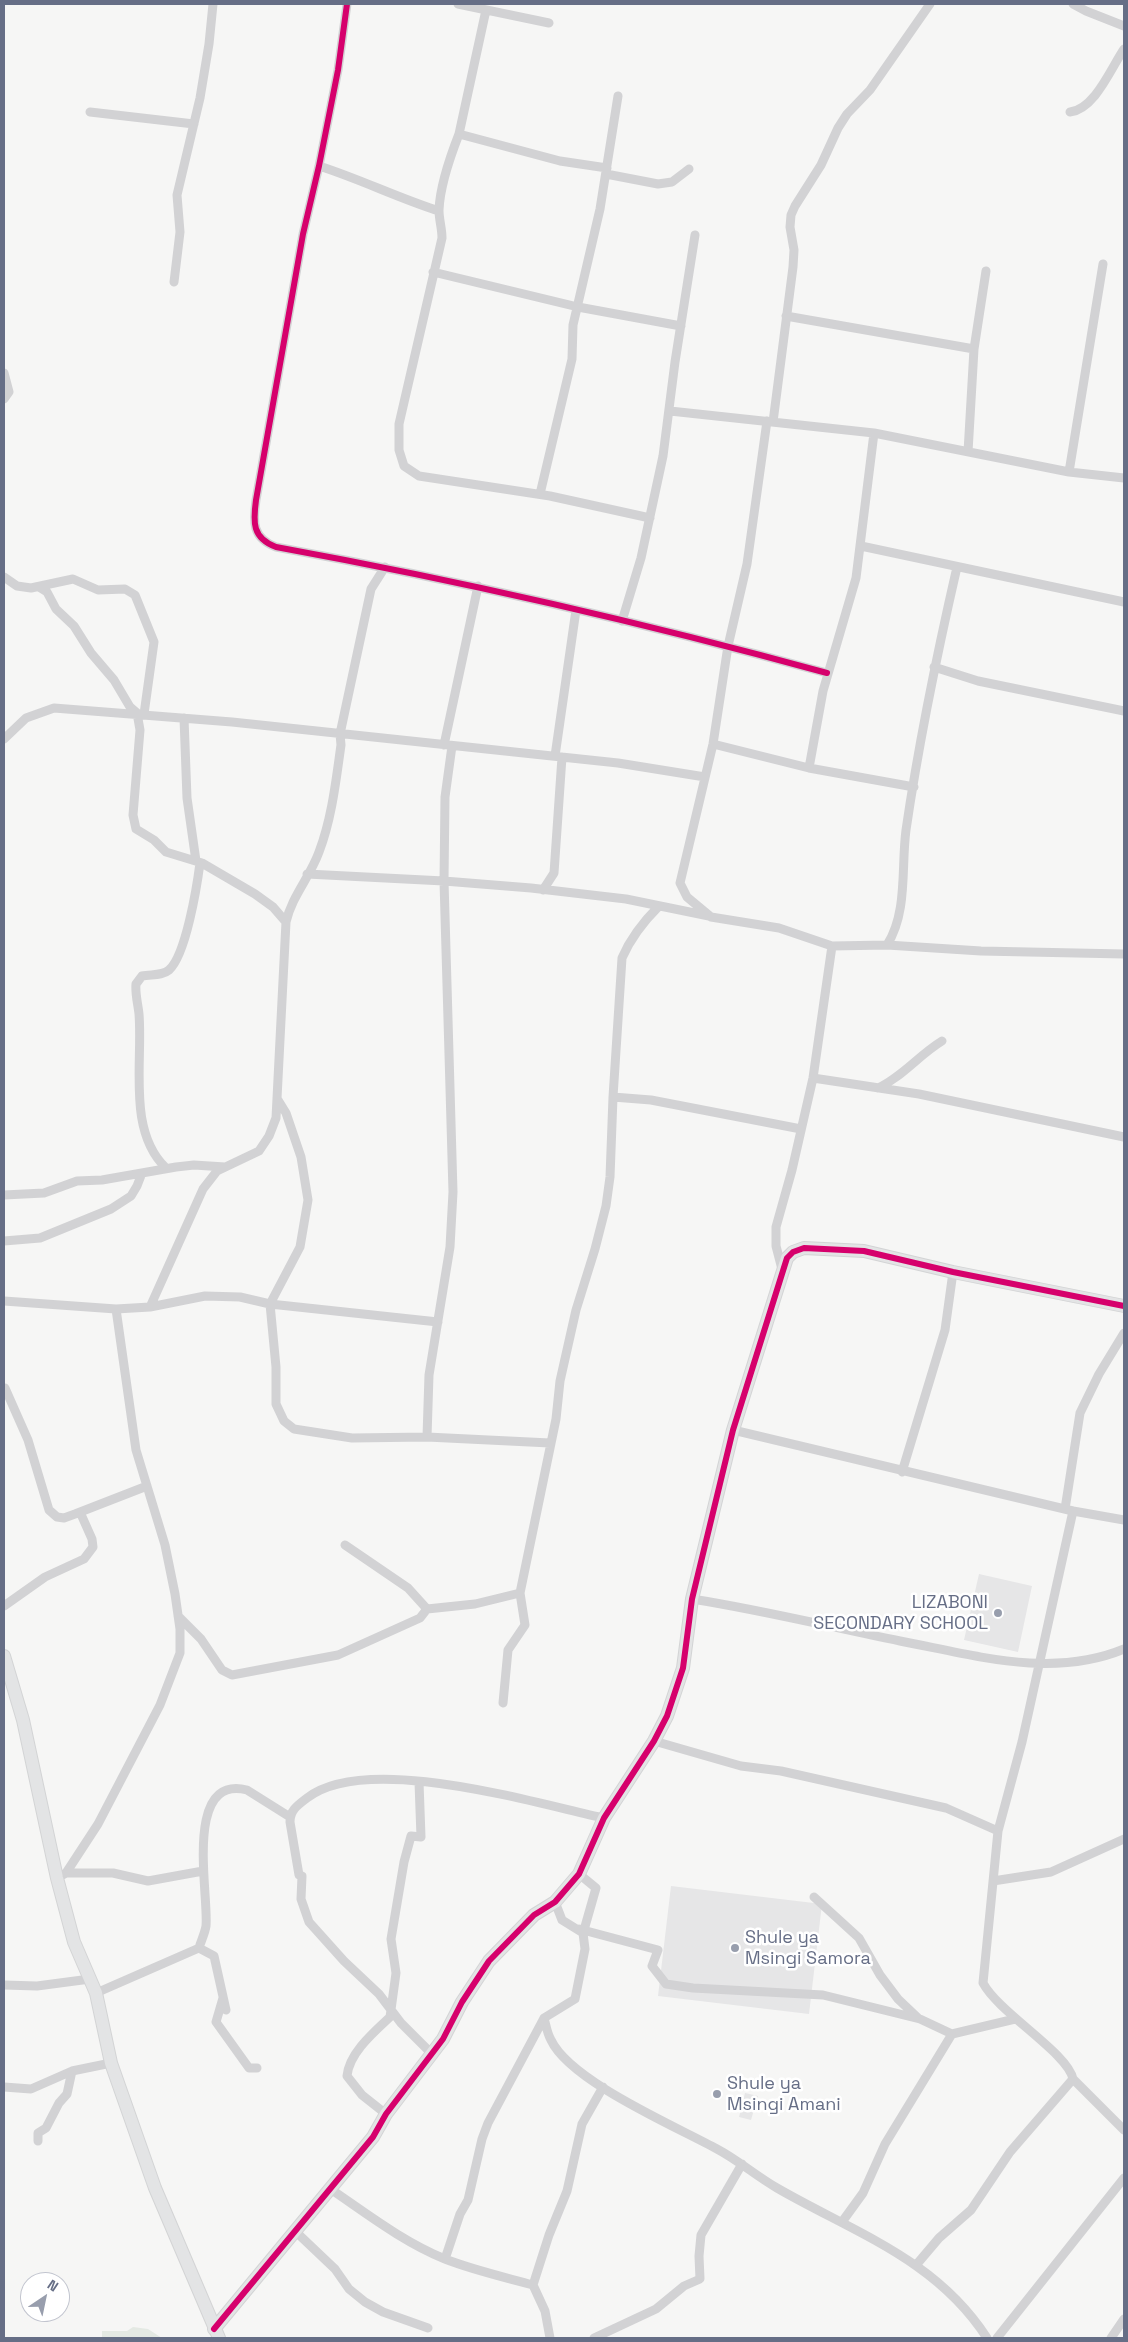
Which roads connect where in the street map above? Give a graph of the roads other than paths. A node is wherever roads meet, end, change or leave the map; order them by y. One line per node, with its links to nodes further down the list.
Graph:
1 (212, 4): 13 (street)
2 (347, 4): 15 (street)
3 (458, 4): 6 (street)
4 (930, 4): 25 (street)
5 (1073, 4): 8 (street)
6 (486, 10): 7 (street); 14 (street)
7 (549, 23)
8 (1124, 26)
9 (1124, 49): 12 (street)
10 (618, 96): 17 (street)
11 (90, 112): 13 (street)
12 (1070, 112)
13 (194, 124): 23 (street)
14 (460, 134): 17 (street); 18 (street)
15 (319, 166): 18 (street); 39 (street)
16 (689, 169): 17 (street)
17 (607, 171): 24 (street)
18 (439, 211): 22 (street)
19 (695, 235): 26 (street)
20 (1103, 264): 34 (street)
21 (986, 271): 27 (street)
22 (433, 272): 24 (street); 36 (street)
23 (174, 282)
24 (578, 307): 26 (street); 36 (street)
25 (786, 316): 27 (street); 31 (street)
26 (681, 326): 30 (street)
27 (974, 349): 33 (street)
28 (4, 373): 29 (street)
29 (4, 399)
30 (670, 411): 31 (street); 37 (street)
31 (770, 421): 32 (street); 47 (street)
32 (874, 434): 33 (street); 38 (street)
33 (968, 452): 34 (street)
34 (1069, 472): 35 (street)
35 (1124, 478)
36 (540, 494): 37 (street)
37 (650, 518): 46 (street)
38 (861, 546): 40 (street); 49 (street)
39 (385, 567): 42 (street); 53 (street)
40 (956, 567): 44 (street); 48 (street)
41 (4, 577): 43 (street)
42 (478, 586): 45 (street); 56 (street)
43 (39, 587): 51 (street); 51 (street)
44 (1124, 602)
45 (576, 610): 46 (street); 57 (street)
46 (622, 621): 47 (street)
47 (728, 646): 49 (street); 55 (street)
48 (934, 667): 50 (street); 60 (street)
49 (827, 673): 58 (street)
50 (1124, 711)
51 (140, 714): 52 (street); 54 (street); 61 (street)
52 (184, 718): 53 (street); 61 (street)
53 (340, 734): 56 (street); 62 (street)
54 (4, 739)
55 (713, 744): 58 (street); 59 (street)
56 (448, 745): 57 (street); 63 (street)
57 (558, 756): 59 (street); 64 (street)
58 (809, 768): 60 (street)
59 (705, 777): 66 (street)
60 (914, 787): 68 (street)
61 (198, 862): 67 (street); 79 (street)
62 (308, 874): 63 (street); 67 (street)
63 (444, 881): 64 (street); 90 (street)
64 (543, 890): 65 (street)
65 (659, 906): 66 (street); 74 (street)
66 (711, 916): 69 (street)
67 (286, 922): 75 (street)
68 (887, 945): 69 (street); 70 (street)
69 (832, 946): 72 (street)
70 (1124, 954)
71 (942, 1041): 73 (street)
72 (813, 1078): 73 (street); 76 (street)
73 (878, 1088): 77 (street)
74 (613, 1098): 76 (street); 95 (street)
75 (278, 1100): 78 (street); 86 (street)
76 (801, 1129): 83 (street)
77 (1124, 1137)
78 (226, 1167): 79 (street); 88 (street)
79 (166, 1168): 80 (street)
80 (142, 1172): 81 (street); 82 (street)
81 (4, 1195)
82 (4, 1241)
83 (782, 1269): 84 (street); 93 (street)
84 (953, 1272): 87 (street); 96 (street)
85 (4, 1301): 89 (street)
86 (270, 1304): 88 (street); 90 (street); 94 (street)
87 (1124, 1306)
88 (150, 1307): 89 (street)
89 (116, 1309): 97 (street)
90 (438, 1322): 94 (street)
91 (1124, 1334): 98 (street)
92 (5, 1388): 99 (street)
93 (733, 1430): 96 (street); 103 (street)
94 (427, 1437): 95 (street)
95 (550, 1443): 102 (street)
96 (902, 1472): 98 (street)
97 (147, 1486): 99 (street); 106 (street)
98 (1069, 1510): 100 (street); 110 (street)
99 (80, 1512): 104 (street)
100 (1124, 1520)
101 (345, 1545): 105 (street)
102 (520, 1594): 105 (street); 111 (street)
103 (692, 1599): 110 (street); 112 (street)
104 (4, 1606)
105 (427, 1609): 106 (street)
106 (178, 1616): 120 (street)
107 (1123, 1650): 109 (street); 110 (street)
108 (4, 1658): 120 (street)
109 (1124, 1661)
110 (1040, 1664): 116 (street)
111 (503, 1704)
112 (654, 1741): 115 (street); 116 (street)
113 (419, 1782): 114 (street); 115 (street); 131 (street)
114 (290, 1817): 118 (street); 131 (street)
115 (604, 1818): 119 (street)
116 (998, 1830): 121 (street)
117 (1124, 1839): 121 (street)
118 (203, 1871): 120 (street); 125 (street)
119 (580, 1874): 123 (street); 124 (street)
120 (61, 1875): 126 (street)
121 (993, 1881): 134 (street)
122 (814, 1896): 133 (street)
123 (555, 1902): 124 (street); 136 (street)
124 (580, 1930): 132 (street); 133 (street)
125 (199, 1948): 128 (street); 129 (street)
126 (90, 1979): 127 (street); 128 (street)
127 (4, 1985)
128 (96, 1993): 137 (street)
129 (223, 1997): 130 (street); 138 (street)
130 (226, 2010)
131 (391, 2010): 136 (street); 143 (street)
132 (544, 2018): 141 (street); 151 (street)
133 (920, 2020): 135 (street)
134 (1014, 2020): 135 (street); 140 (street)
135 (952, 2034): 149 (street)
136 (432, 2054): 143 (street)
137 (111, 2063): 139 (street); 156 (street)
138 (257, 2068)
139 (72, 2070): 142 (street); 145 (street)
140 (1073, 2078): 144 (street); 152 (street)
141 (603, 2086): 146 (street); 153 (street)
142 (4, 2087)
143 (386, 2114): 148 (street)
144 (1123, 2126)
145 (38, 2141)
146 (742, 2164): 149 (street); 158 (street)
147 (1124, 2178): 160 (street)
148 (329, 2188): 150 (street); 151 (street)
149 (842, 2222): 152 (street)
150 (294, 2231): 155 (street); 156 (street)
151 (445, 2259): 153 (street)
152 (917, 2264): 159 (street)
153 (534, 2285): 157 (street)
154 (1124, 2319): 161 (street)
155 (428, 2328)
156 (216, 2333)
157 (550, 2338)
158 (594, 2338)
159 (987, 2338)
160 (997, 2338)
161 (1110, 2338)

